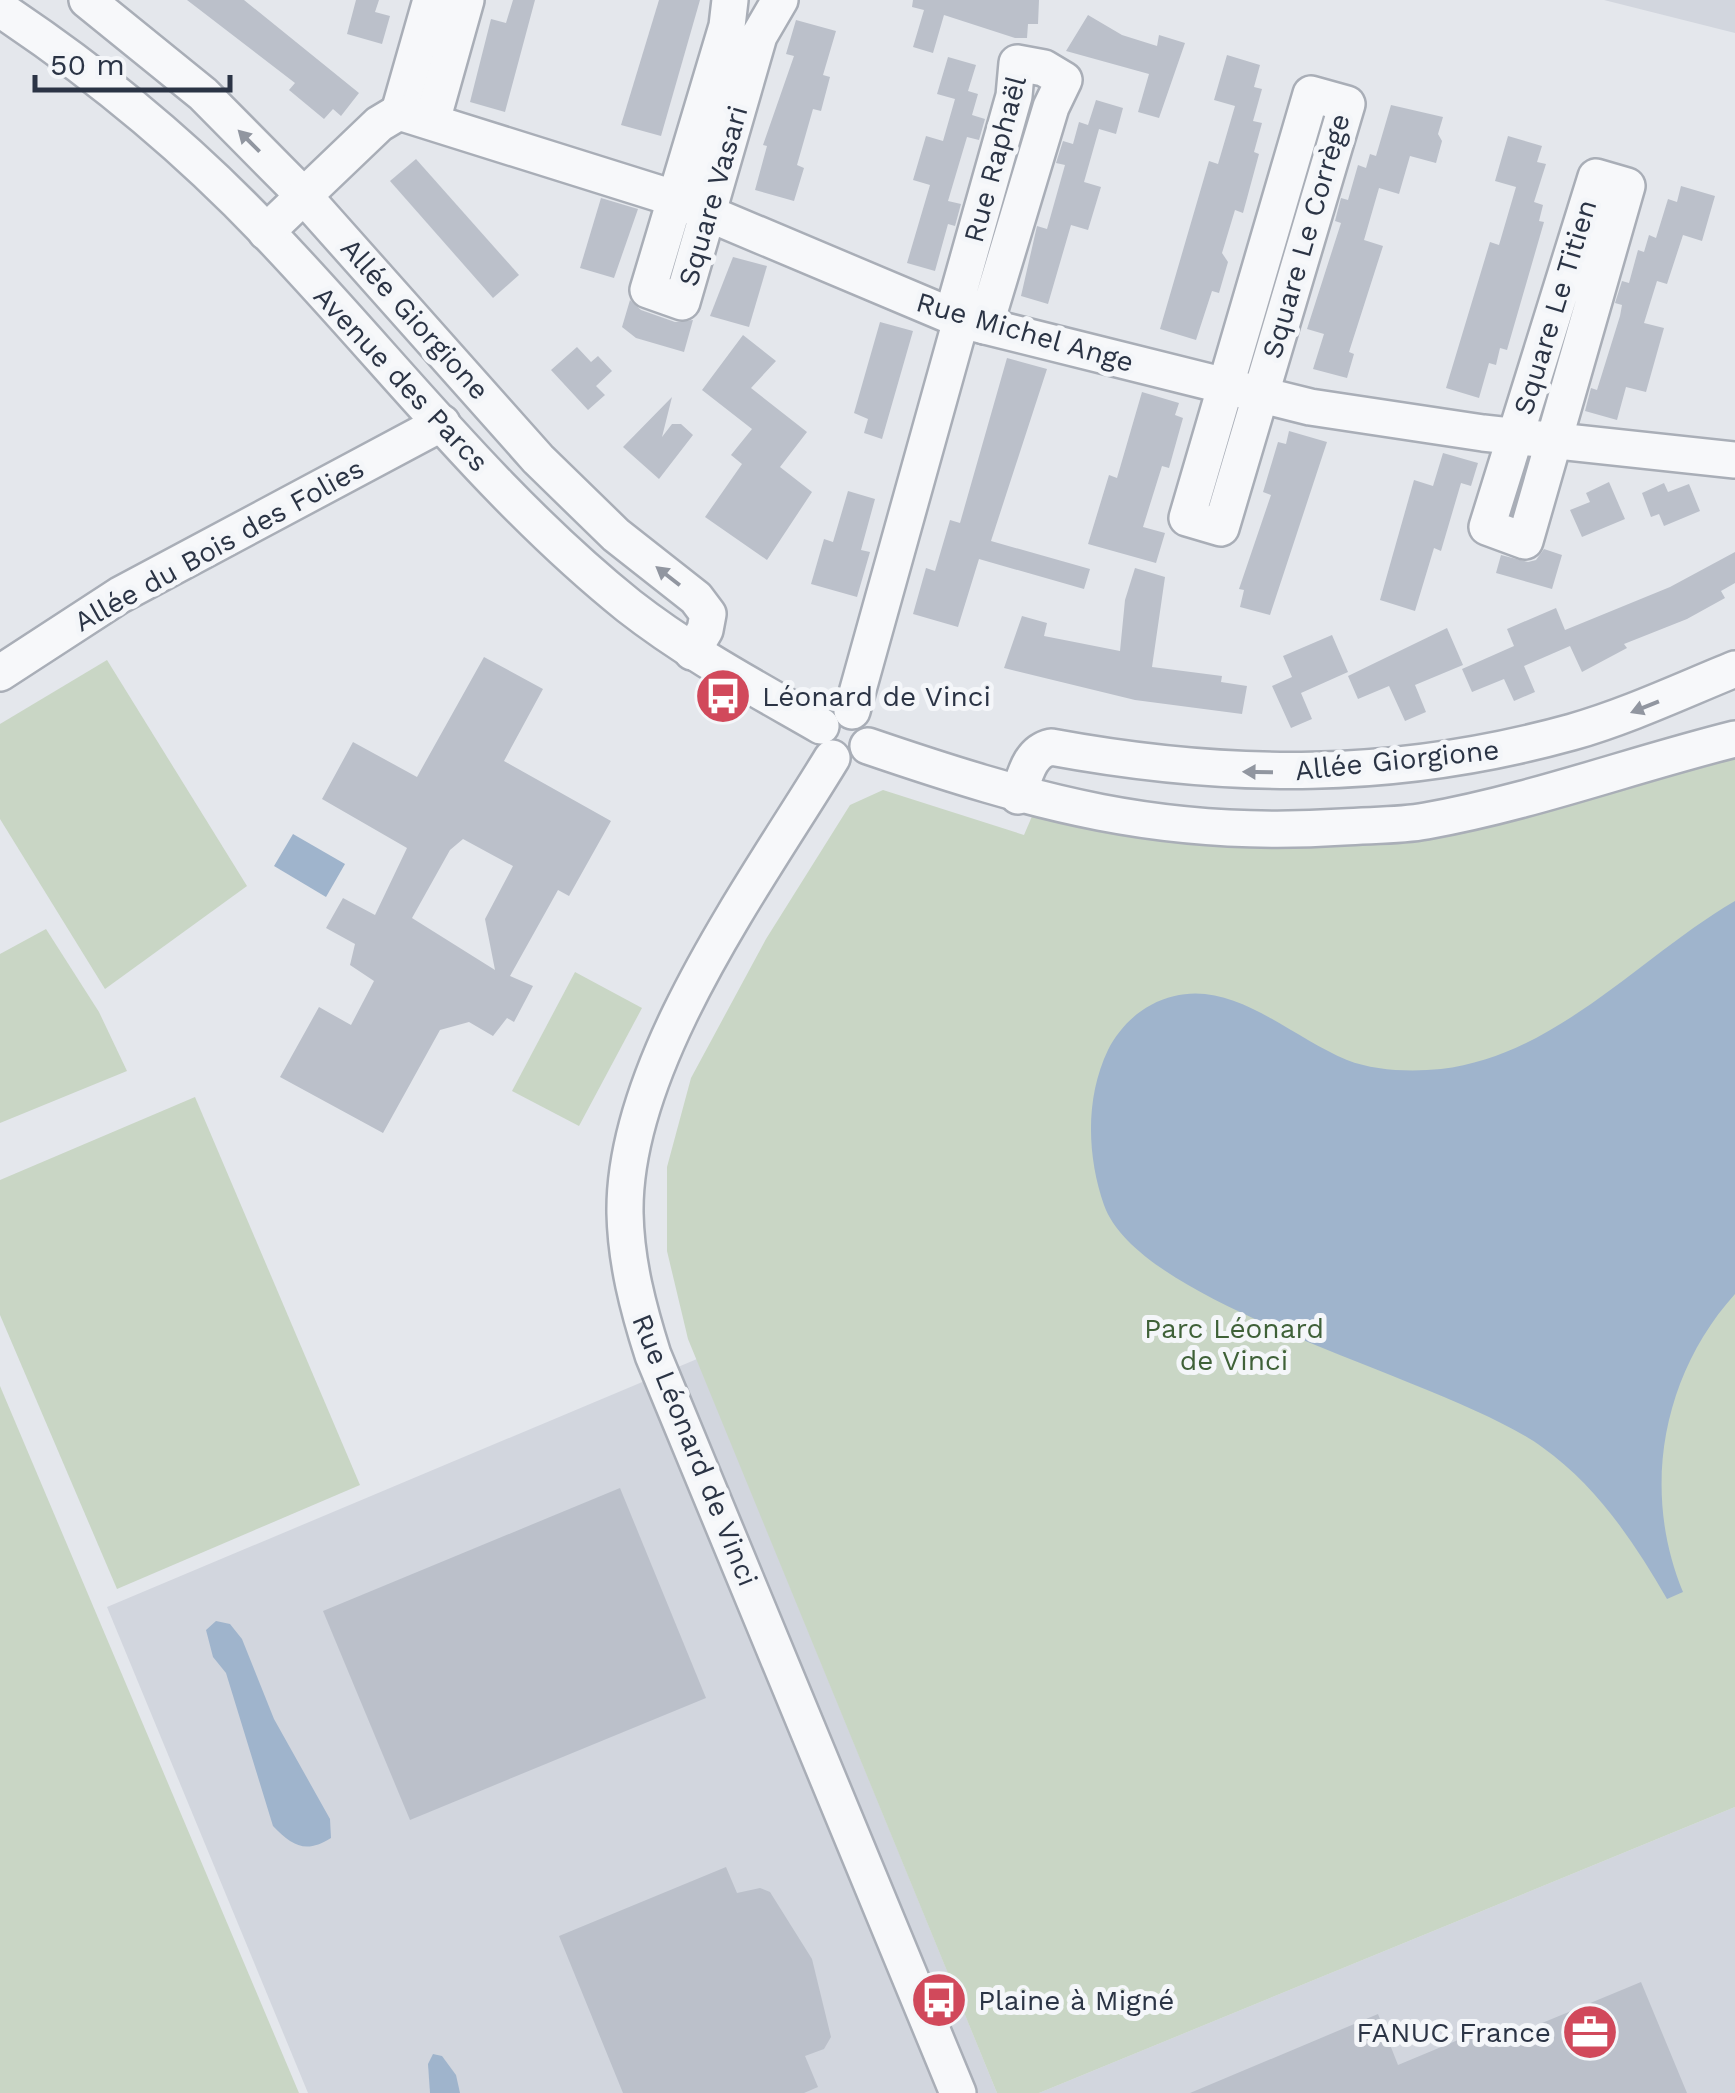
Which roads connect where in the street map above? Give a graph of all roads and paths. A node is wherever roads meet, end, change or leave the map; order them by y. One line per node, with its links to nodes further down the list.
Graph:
1 (87, 0): 8 (street, Allée Giorgione, one-way to 1)
2 (431, 0): 7 (street)
3 (466, 0): 7 (street)
4 (730, 0): 9 (street, Square Vasari)
5 (780, 0): 10 (street, Square Vasari)
6 (0, 9): 11 (street, Avenue des Parcs)
7 (415, 117): 8 (street); 9 (street, Rue Michel Ange)
8 (304, 195): 11 (street); 19 (street, Allée Giorgione, one-way to 8)
9 (674, 199): 10 (street, Rue Michel Ange); 10 (street, Square Vasari)
10 (710, 214): 12 (street, Rue Michel Ange)
11 (266, 232): 15 (street, Avenue des Parcs)
12 (966, 320): 12 (street, Rue Raphaël); 13 (street, Rue Michel Ange); 23 (street, Rue Raphaël)
13 (1225, 386): 14 (street, Rue Michel Ange); 14 (street, Square Le Corrège); 14 (street, Square Le Corrège)
14 (1261, 395): 16 (street, Rue Michel Ange)
15 (442, 423): 19 (street, Avenue des Parcs); 21 (street, Allée du Bois des Folies)
16 (1515, 437): 17 (street, Rue Michel Ange); 17 (street, Square Le Titien); 17 (street, Square Le Titien)
17 (1554, 441): 18 (street, Rue Michel Ange)
18 (1735, 460)
19 (692, 652): 23 (street, Avenue des Parcs)
20 (1735, 669): 26 (street, Allée Giorgione, one-way to 26)
21 (0, 672)
22 (1735, 721): 25 (street)
23 (835, 732): 26 (street); 27 (street, Rue Léonard de Vinci)
24 (1735, 740): 25 (street)
25 (1670, 756): 26 (street)
26 (1018, 796)
27 (958, 2093)

